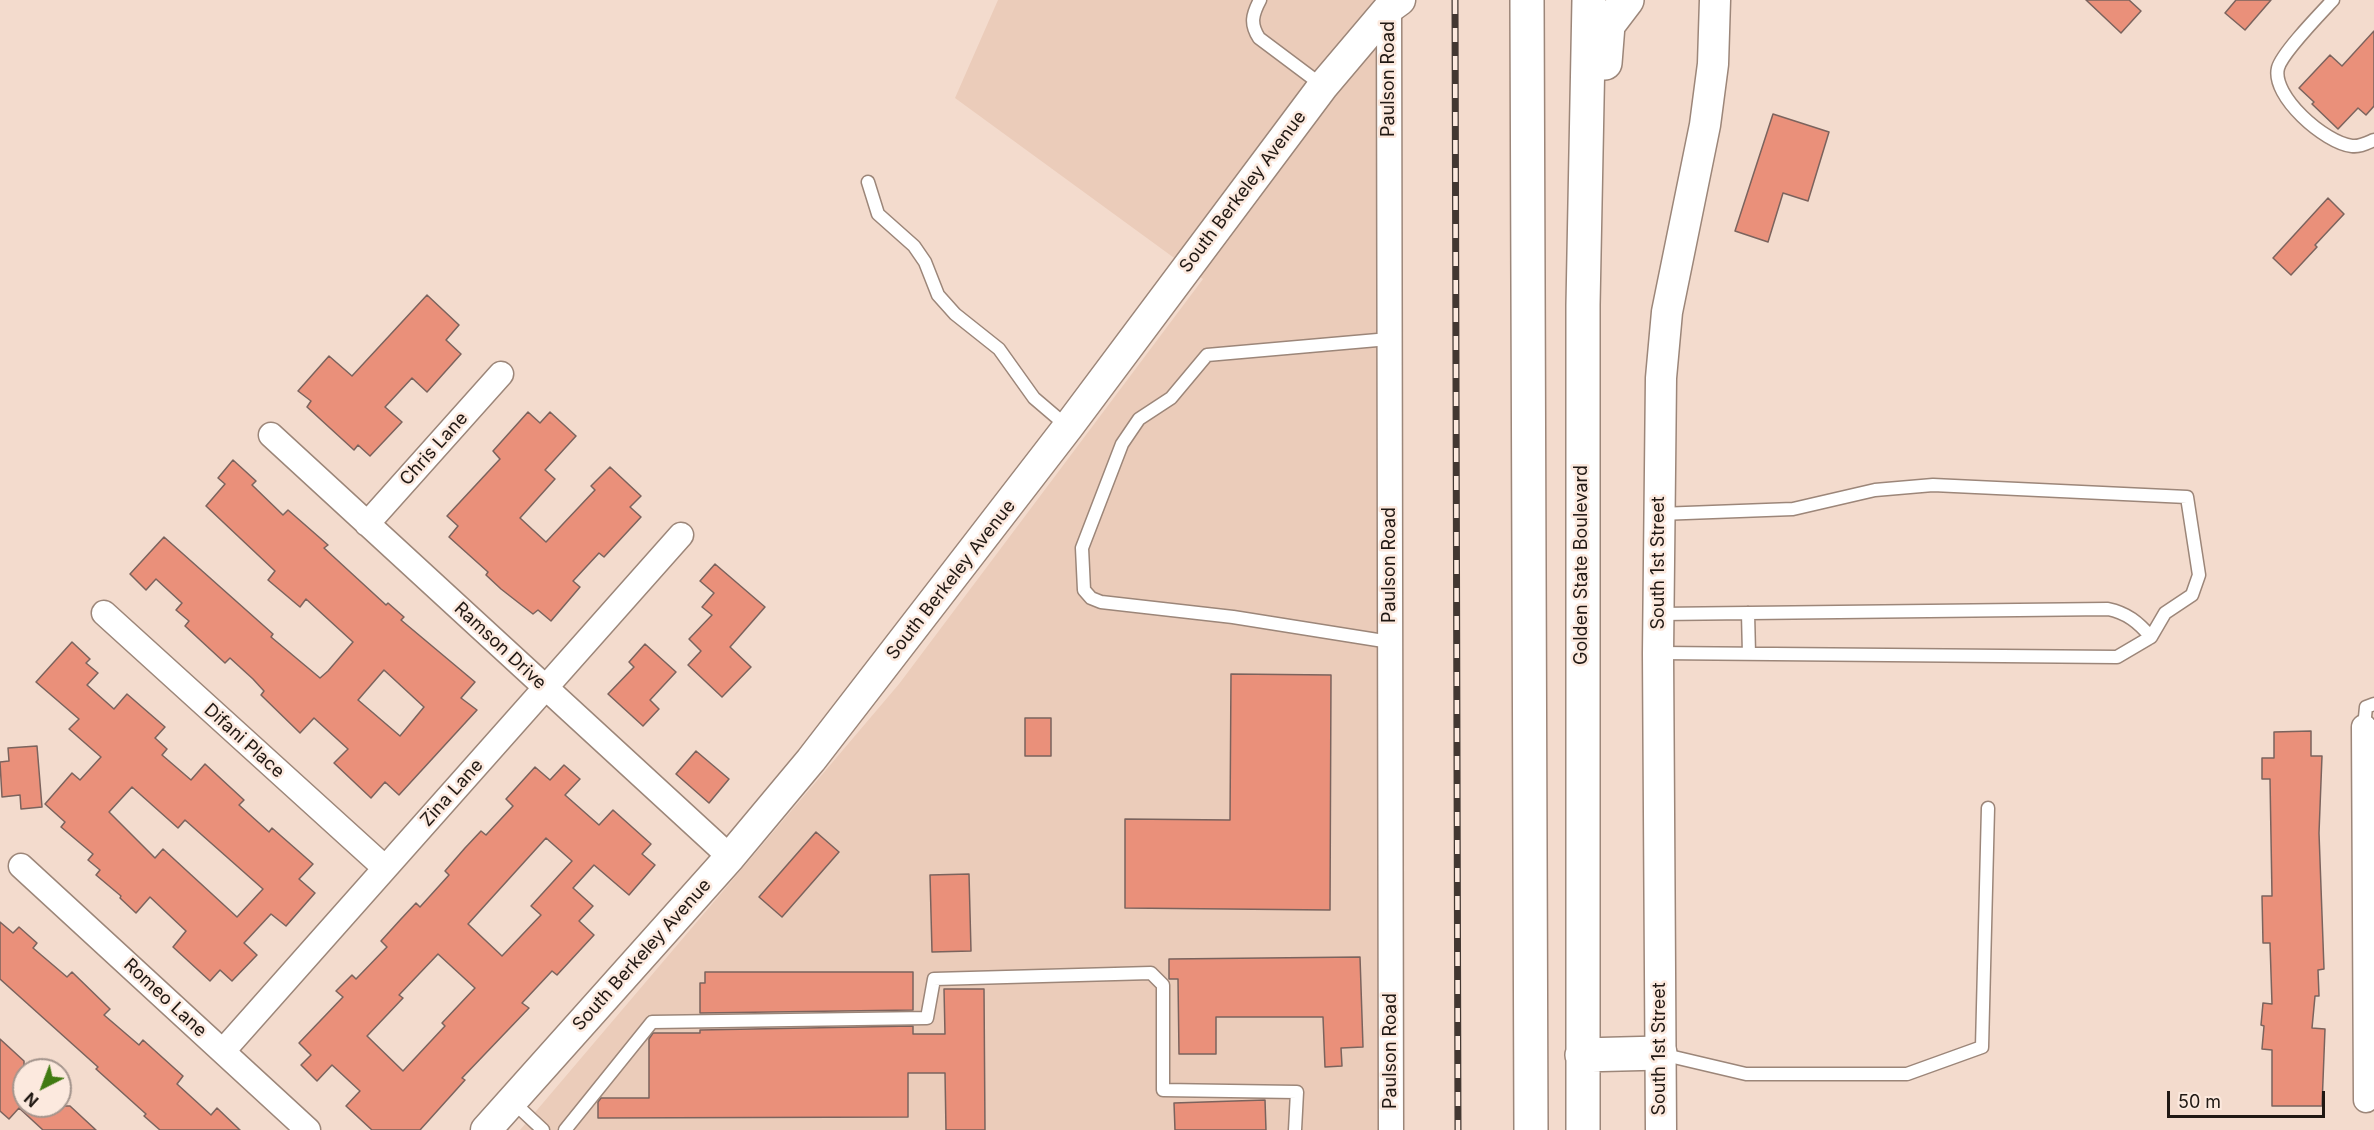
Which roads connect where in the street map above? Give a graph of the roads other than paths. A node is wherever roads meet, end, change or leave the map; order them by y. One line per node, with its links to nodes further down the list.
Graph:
1 (1260, 0): 8 (lane)
2 (1527, 0): 45 (main road)
3 (1589, 0): 10 (main road, Golden State Boulevard)
4 (1627, 0): 10 (main road)
5 (1714, 0): 16 (street, South 1st Street)
6 (2333, 0): 9 (lane)
7 (1392, 3): 8 (street, South Berkeley Avenue); 12 (street, Paulson Road)
8 (1323, 86): 14 (street, South Berkeley Avenue)
9 (2374, 140)
10 (1586, 152): 36 (main road, Golden State Boulevard)
11 (868, 182): 14 (lane)
12 (1389, 339): 23 (street, Paulson Road); 23 (lane)
13 (501, 374): 17 (street, Chris Lane)
14 (1068, 427): 31 (street, South Berkeley Avenue)
15 (271, 435): 17 (street, Ramson Drive)
16 (1659, 514): 21 (street, South 1st Street); 22 (lane)
17 (367, 524): 26 (street, Ramson Drive)
18 (681, 535): 26 (street, Zina Lane)
19 (104, 613): 33 (street, Difani Place)
20 (1748, 613): 21 (lane); 22 (lane); 25 (lane)
21 (1659, 614): 24 (street, South 1st Street)
22 (2151, 636): 25 (lane)
23 (1390, 642): 44 (street, Paulson Road)
24 (1658, 653): 25 (lane); 35 (street, South 1st Street)
25 (1749, 654)
26 (545, 688): 31 (street, Ramson Drive); 33 (street, Zina Lane)
27 (2374, 704): 28 (lane)
28 (2364, 727): 30 (street)
29 (1988, 808): 35 (lane)
30 (2369, 845): 37 (street)
31 (730, 857): 38 (street, South Berkeley Avenue)
32 (21, 866): 34 (street, Romeo Lane)
33 (385, 868): 34 (street, Zina Lane)
34 (223, 1052): 39 (street, Romeo Lane)
35 (1660, 1053): 36 (main road); 47 (street, South 1st Street)
36 (1582, 1055): 46 (main road, Golden State Boulevard)
37 (2366, 1100)
38 (512, 1101): 40 (street, South Berkeley Avenue); 41 (lane)
39 (308, 1130)
40 (486, 1130)
41 (543, 1130)
42 (565, 1130): 43 (lane)
43 (1295, 1130)
44 (1391, 1130)
45 (1531, 1130)
46 (1583, 1130)
47 (1661, 1130)

